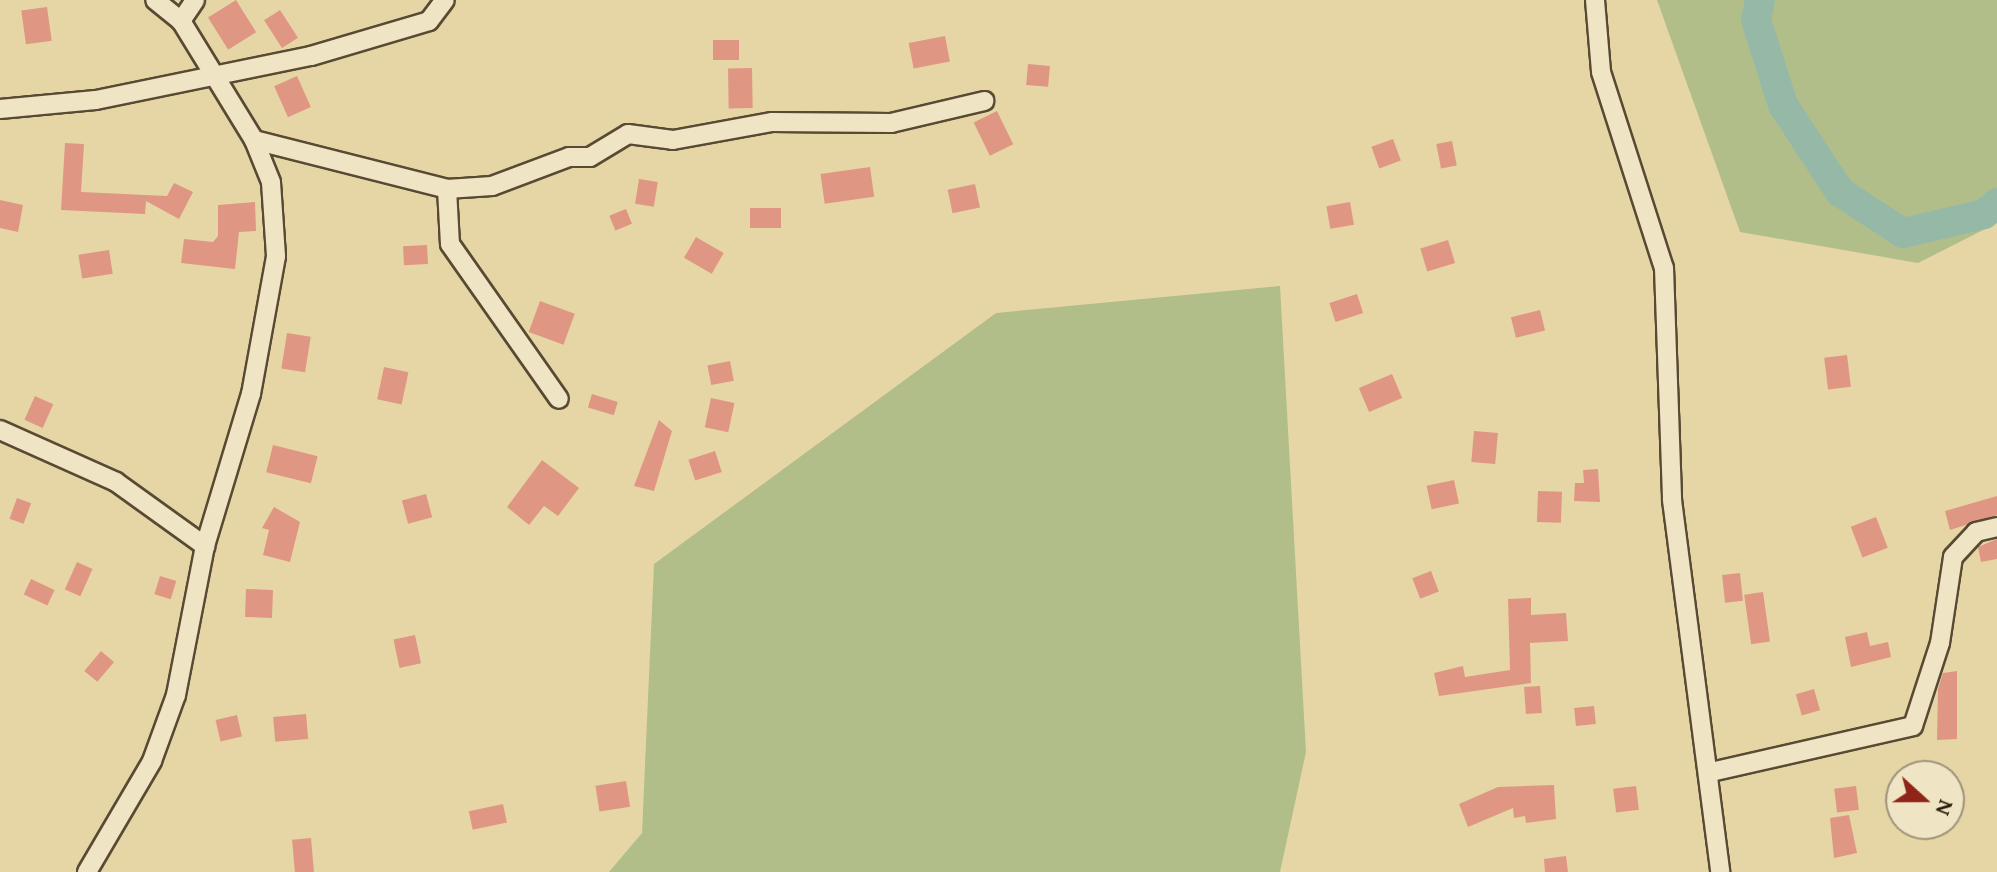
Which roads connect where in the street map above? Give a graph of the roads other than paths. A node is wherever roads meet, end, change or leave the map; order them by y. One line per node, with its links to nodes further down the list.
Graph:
1 (155, 0): 5 (street)
2 (195, 0): 5 (street)
3 (445, 0): 6 (street)
4 (1595, 0): 15 (street)
5 (181, 21): 6 (street)
6 (212, 72): 8 (street); 9 (street)
7 (984, 101): 10 (street)
8 (0, 109)
9 (254, 140): 10 (street); 14 (street)
10 (447, 189): 11 (street)
11 (559, 399)
12 (0, 430): 14 (street)
13 (1997, 527): 15 (street)
14 (205, 546): 16 (street)
15 (1711, 772): 17 (street)
16 (87, 872)
17 (1720, 872)

